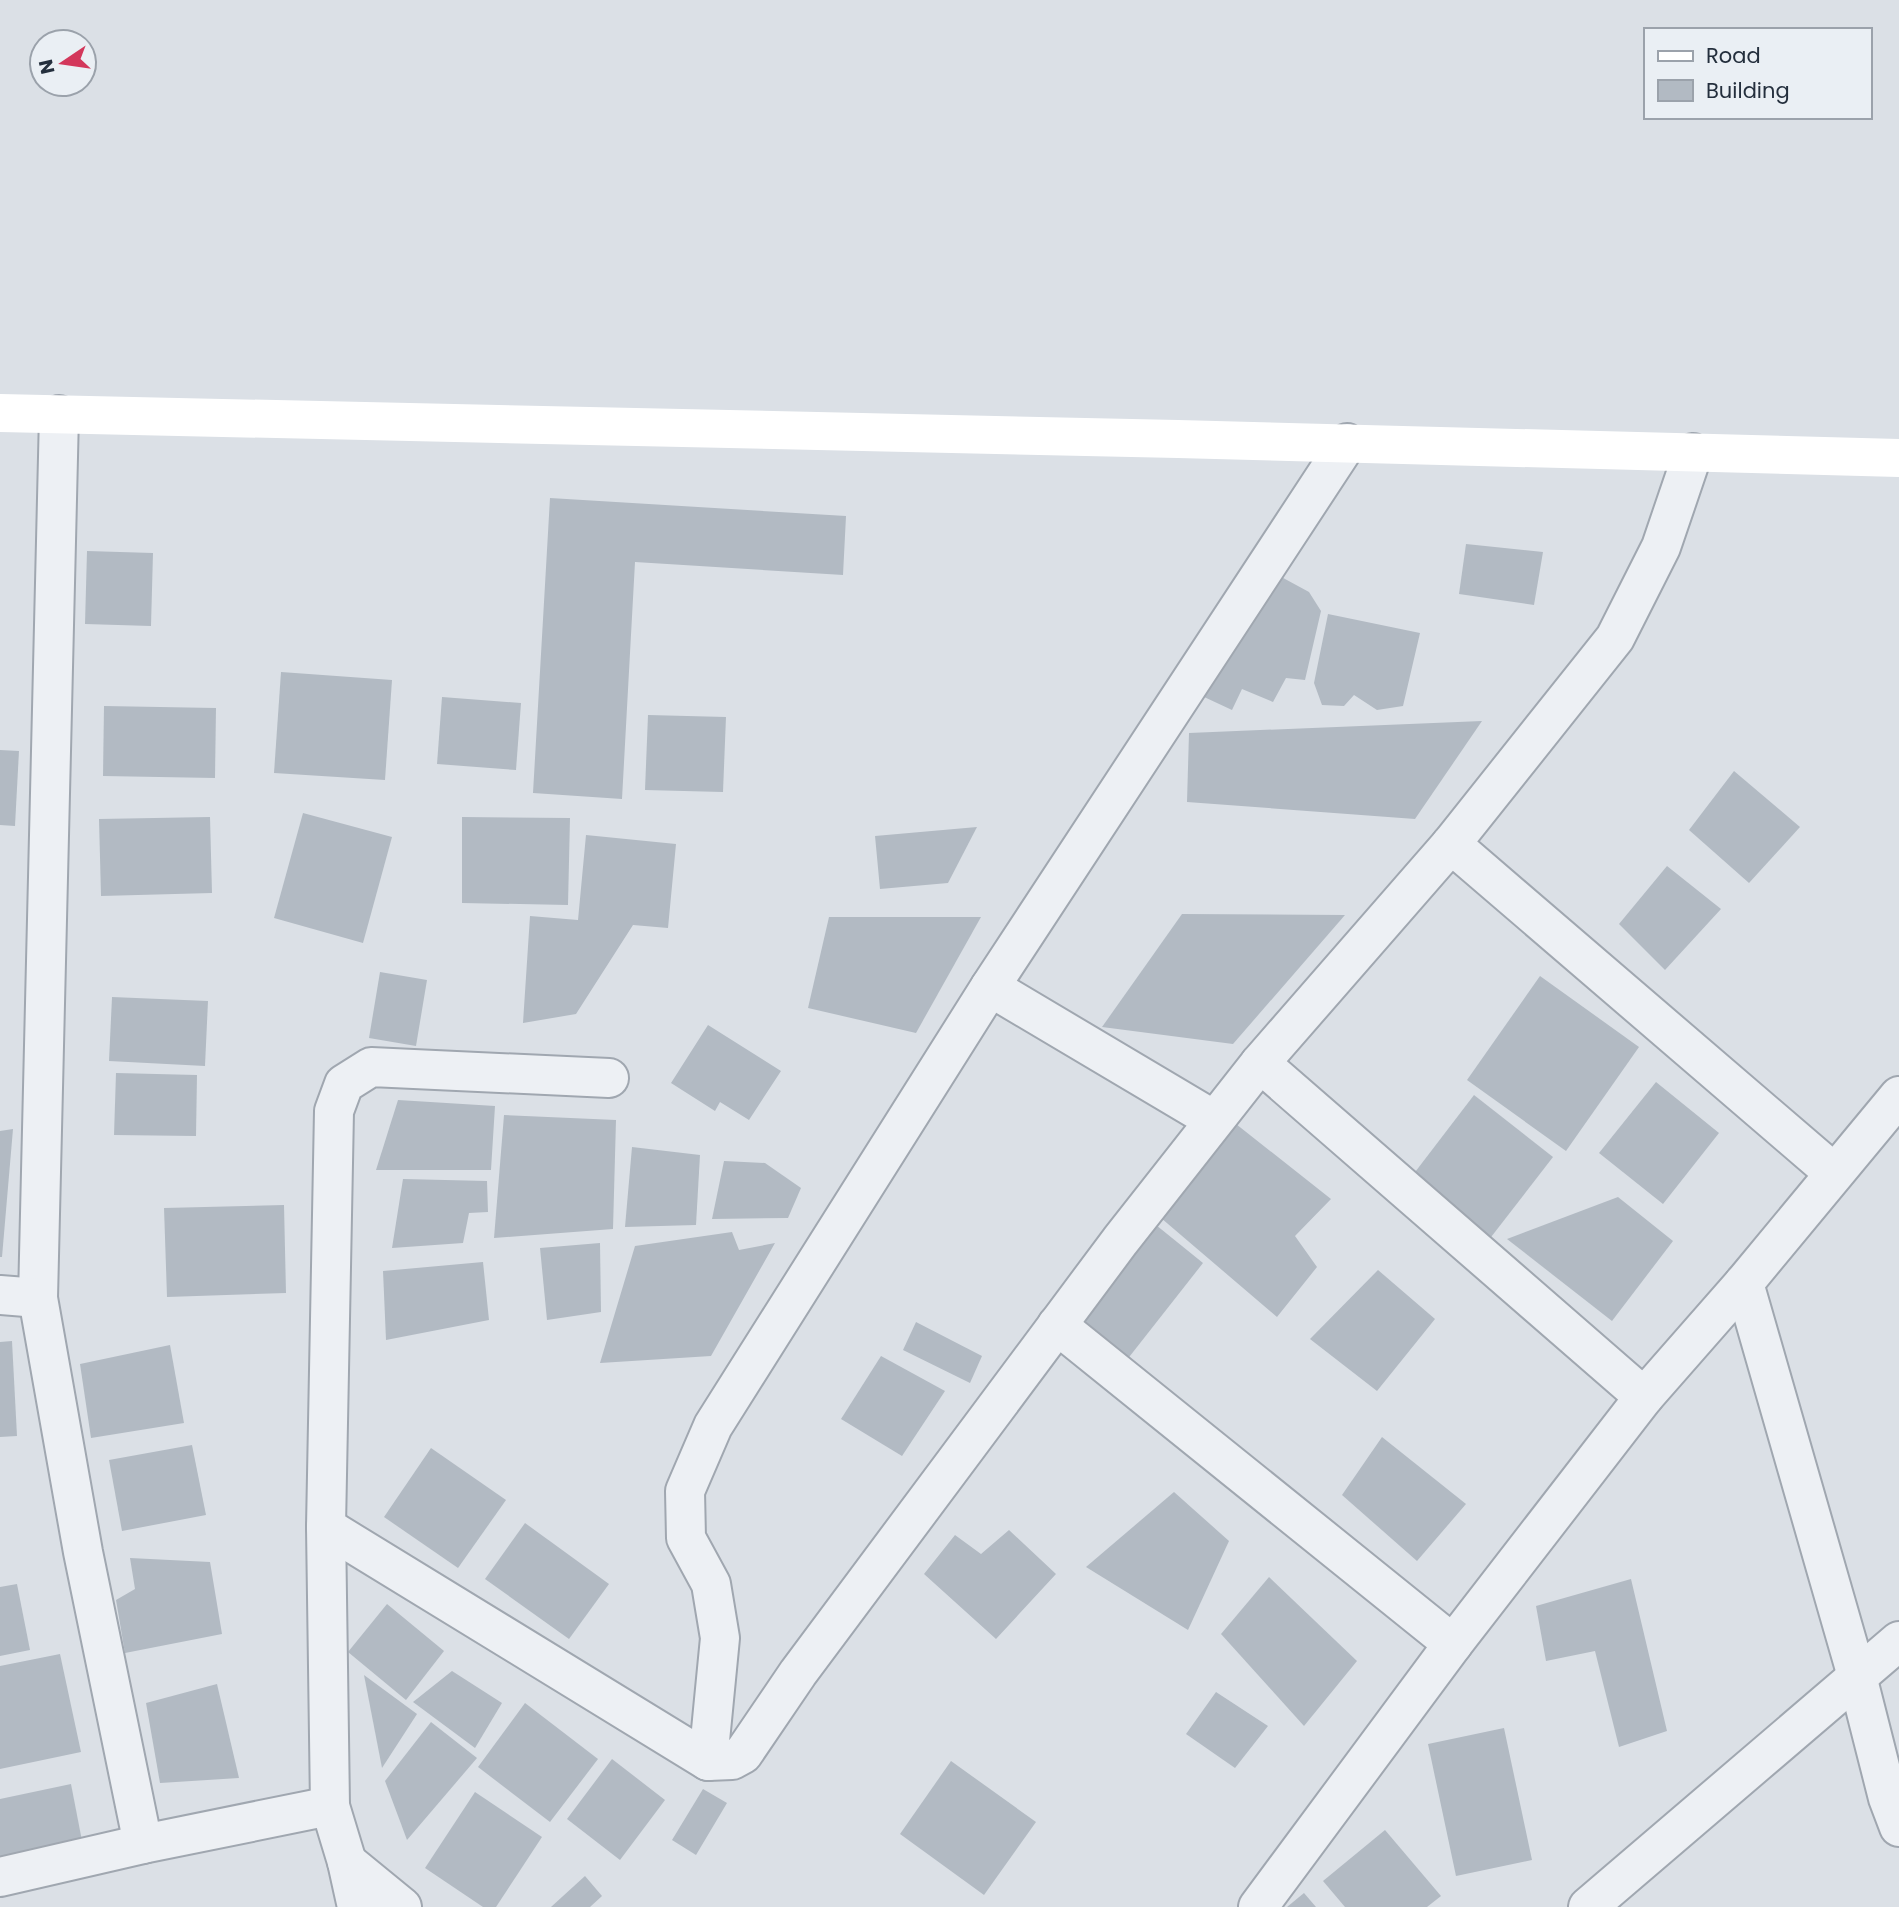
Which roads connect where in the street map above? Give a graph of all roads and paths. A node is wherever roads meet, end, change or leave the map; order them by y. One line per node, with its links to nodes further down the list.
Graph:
1 (0, 412): 2 (street)
2 (59, 415): 3 (street); 15 (street)
3 (1347, 443): 4 (street); 7 (street)
4 (1693, 453): 5 (street); 6 (street)
5 (1899, 458)
6 (1451, 844): 8 (street); 12 (street)
7 (990, 987): 11 (street); 22 (street)
8 (1260, 1063): 11 (street); 17 (street)
9 (609, 1078): 18 (street)
10 (1899, 1096): 12 (street)
11 (1214, 1120): 16 (street)
12 (1834, 1173): 13 (street)
13 (1744, 1283): 17 (street); 21 (street)
14 (0, 1295): 15 (street)
15 (38, 1298): 25 (street)
16 (1057, 1325): 20 (street); 22 (street)
17 (1644, 1397): 20 (street)
18 (326, 1527): 22 (street); 23 (street)
19 (1899, 1641): 21 (street)
20 (1453, 1644): 30 (street)
21 (1857, 1675): 24 (street); 31 (street)
22 (708, 1761)
23 (330, 1806): 25 (street); 26 (street)
24 (1899, 1827)
25 (143, 1844): 27 (street)
26 (347, 1861): 28 (street); 29 (street)
27 (0, 1877)
28 (357, 1907)
29 (402, 1907)
30 (1258, 1907)
31 (1588, 1907)

